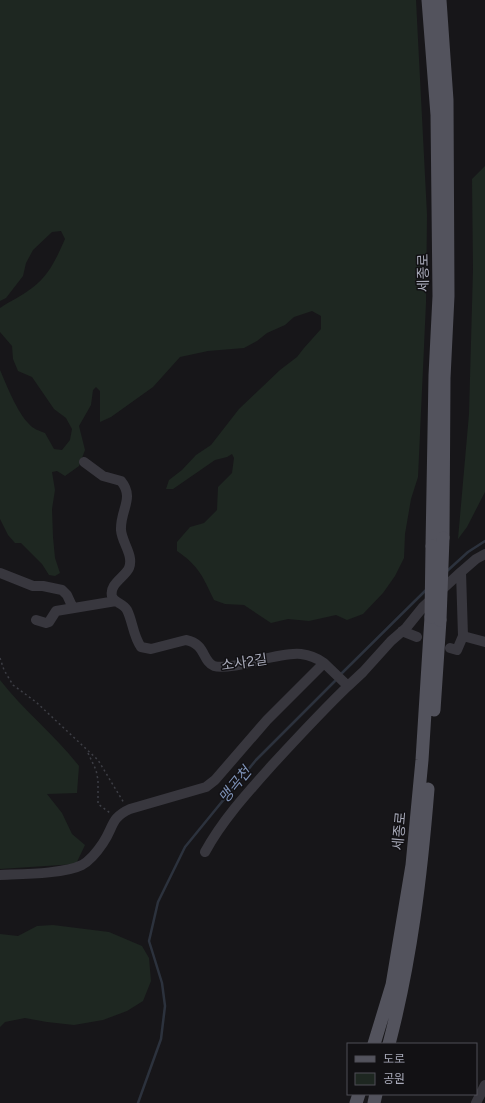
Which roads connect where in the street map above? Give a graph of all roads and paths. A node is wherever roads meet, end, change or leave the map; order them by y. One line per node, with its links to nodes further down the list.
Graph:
1 (428, 0): 9 (main road, 세종로, bridge)
2 (440, 0): 9 (main road, 세종로, bridge)
3 (84, 462): 7 (street)
4 (485, 554): 5 (street)
5 (461, 572): 11 (street); 13 (street)
6 (0, 574): 8 (street)
7 (116, 601): 8 (street); 17 (street, 소사2길)
8 (73, 608): 10 (street)
9 (435, 619): 24 (main road, 세종로); 25 (main road, 세종로)
10 (36, 620)
11 (402, 631): 12 (street); 18 (street)
12 (417, 636)
13 (463, 636): 14 (street); 15 (street)
14 (485, 642)
15 (450, 648)
16 (0, 658): 19 (path)
17 (325, 664): 18 (street, 소사2길); 20 (street)
18 (346, 684): 22 (street)
19 (87, 751): 20 (path); 21 (path)
20 (128, 810): 21 (street)
21 (116, 818): 23 (street)
22 (205, 852)
23 (0, 875)
24 (374, 1043)
25 (389, 1043)
26 (483, 1091): 27 (street)
27 (476, 1103)

